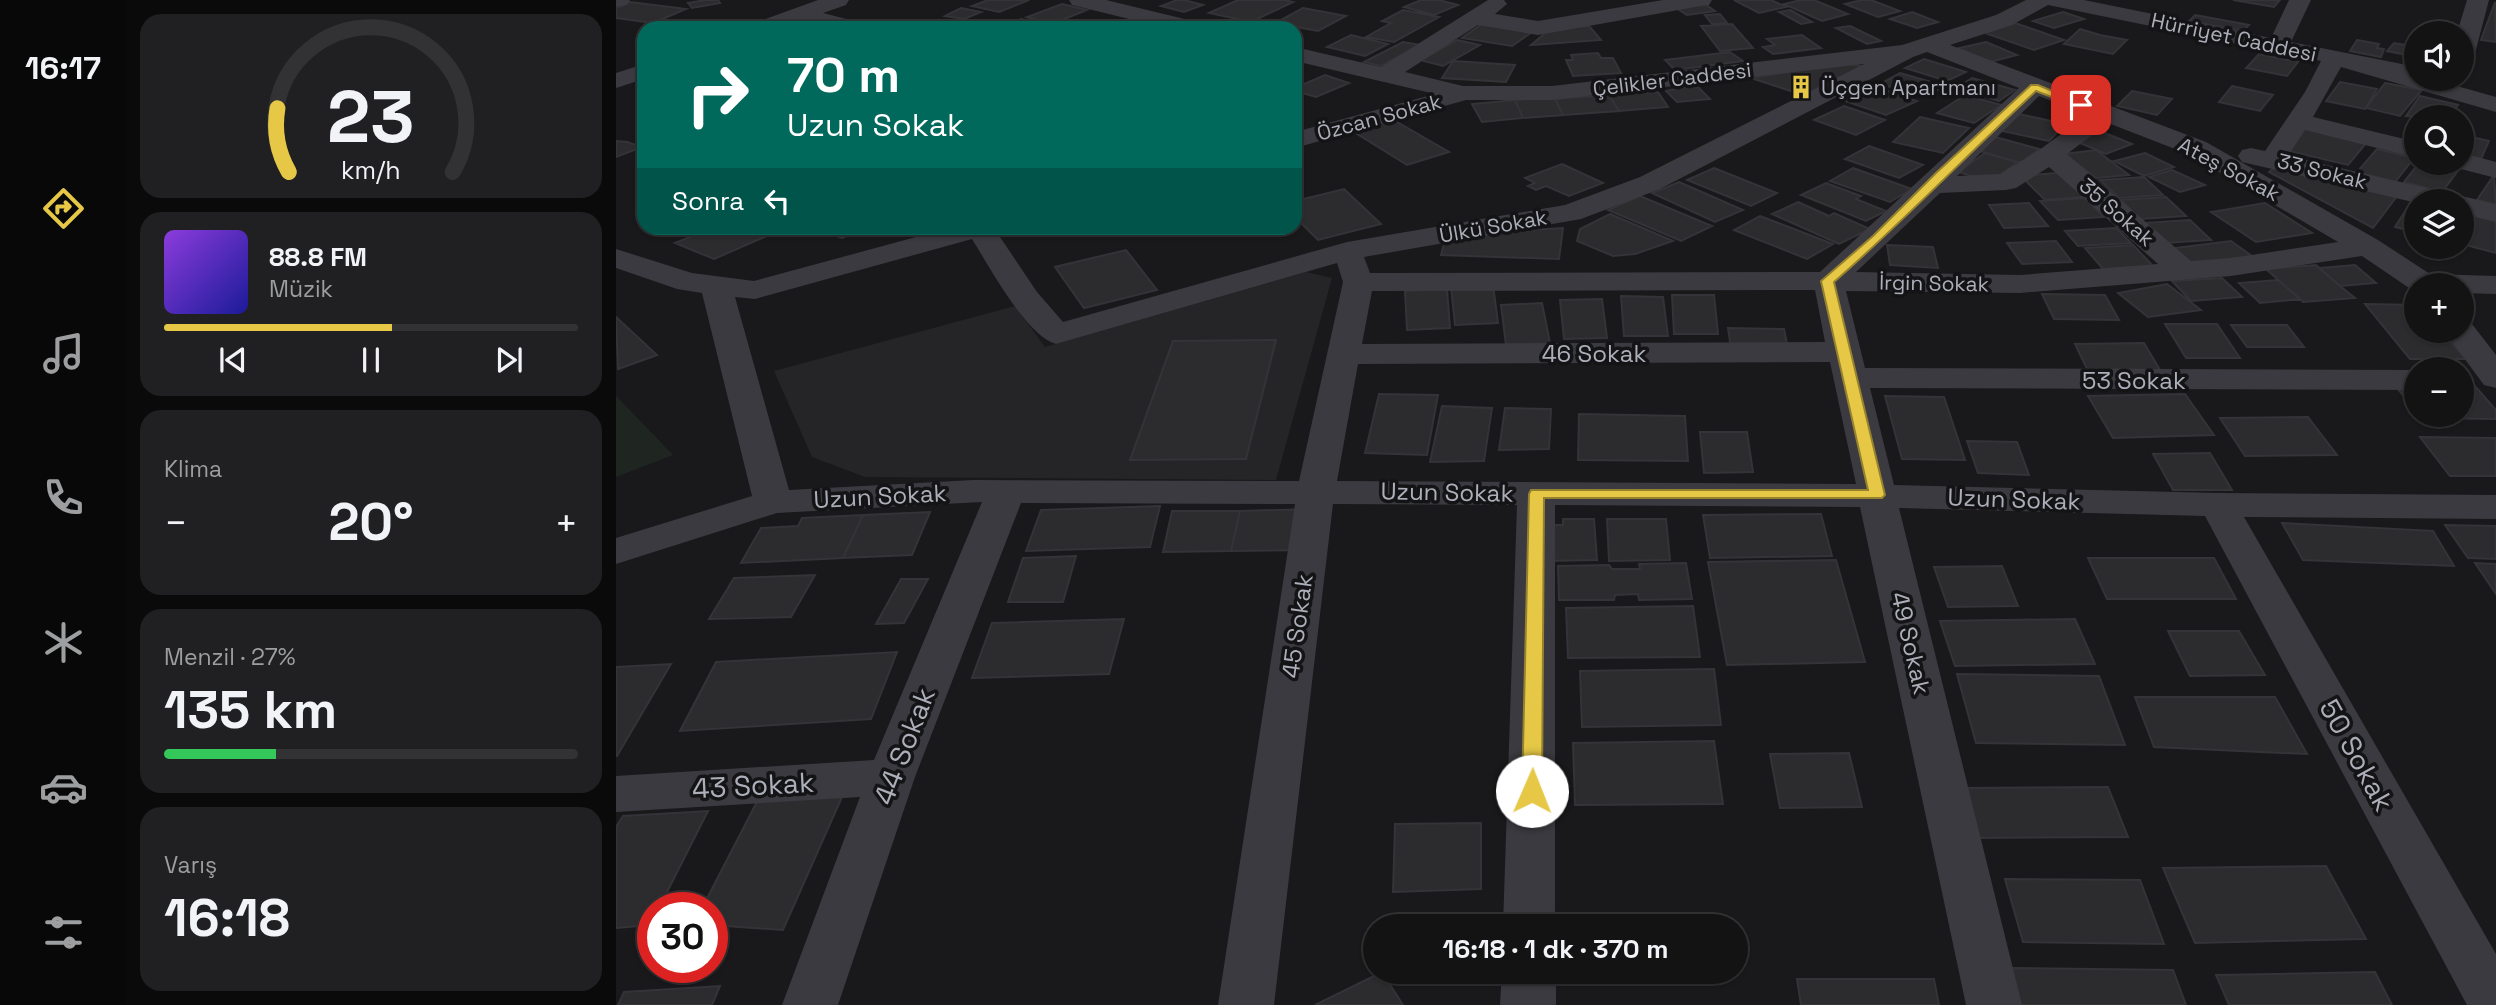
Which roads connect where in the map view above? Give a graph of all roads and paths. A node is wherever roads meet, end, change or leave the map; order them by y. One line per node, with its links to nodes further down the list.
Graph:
1 (838, 0): 10 (street)
2 (1080, 0): 8 (street)
3 (1701, 0): 9 (street)
4 (2042, 0): 16 (street, Çelikler Caddesi)
5 (2052, 0): 15 (street, Hürriyet Caddesi)
6 (2300, 0): 15 (street)
7 (2478, 0): 14 (street)
8 (1113, 3): 13 (street)
9 (1492, 5): 23 (street)
10 (802, 13): 11 (street); 12 (street)
11 (781, 21)
12 (830, 21)
13 (1171, 21)
14 (2472, 21)
15 (2278, 46): 18 (street, Hürriyet Caddesi)
16 (1917, 49): 26 (street, Ateş Sokak); 28 (street, Çelikler Caddesi); 47 (street, Ülkü Sokak)
17 (1302, 56): 23 (street, Çelikler Caddesi)
18 (2333, 58): 22 (street, Hürriyet Caddesi); 29 (street); 31 (street)
19 (616, 68): 20 (street)
20 (637, 70)
21 (637, 72): 24 (street)
22 (2404, 72)
23 (1382, 76): 28 (street, Çelikler Caddesi)
24 (616, 80)
25 (2474, 85): 27 (street)
26 (2034, 87): 30 (street, Ateş Sokak); 39 (street)
27 (2496, 90)
28 (1463, 93): 32 (street, Özcan Sokak)
29 (2496, 105)
30 (2104, 114): 34 (street, Ateş Sokak); 35 (street)
31 (2298, 121): 33 (street); 36 (street)
32 (1302, 138)
33 (2404, 147)
34 (2197, 148): 36 (street, 33 Sokak); 45 (street, Ateş Sokak)
35 (2051, 154): 39 (street); 48 (street, 35 Sokak)
36 (2273, 159): 40 (street, 33 Sokak)
37 (2474, 164): 38 (street)
38 (2496, 170)
39 (1931, 185): 50 (street)
40 (2404, 191)
41 (2474, 208): 42 (street)
42 (2496, 214)
43 (954, 235): 51 (street)
44 (984, 235): 47 (street, Ülkü Sokak)
45 (2367, 246): 48 (street, İrgin Sokak); 49 (street)
46 (616, 258): 51 (street)
47 (1353, 266): 50 (street, İrgin Sokak); 55 (street, 45 Sokak)
48 (2184, 271): 50 (street, İrgin Sokak)
49 (2408, 273)
50 (1828, 281): 56 (street, 49 Sokak)
51 (716, 285): 64 (street)
52 (2474, 285): 53 (street)
53 (2496, 285)
54 (2469, 343): 57 (street)
55 (1343, 354): 56 (street, 46 Sokak); 60 (street, 45 Sokak)
56 (1848, 365): 58 (street, 53 Sokak); 63 (street, 49 Sokak)
57 (2496, 379): 59 (street)
58 (2404, 380)
59 (2474, 380)
60 (1316, 490): 61 (street, Uzun Sokak); 62 (street, Uzun Sokak); 73 (street, 45 Sokak)
61 (1006, 491): 64 (street, Uzun Sokak); 68 (street, 44 Sokak)
62 (1536, 494): 63 (street, Uzun Sokak); 70 (street)
63 (1877, 495): 65 (street, Uzun Sokak); 75 (street, 49 Sokak)
64 (773, 502): 67 (street, Uzun Sokak)
65 (2218, 505): 66 (street, Uzun Sokak); 76 (street, 50 Sokak)
66 (2496, 507)
67 (616, 551)
68 (891, 777): 69 (street, 43 Sokak); 72 (street, 44 Sokak)
69 (616, 793)
70 (1529, 914)
71 (1529, 984): 74 (street)
72 (810, 1005)
73 (1246, 1005)
74 (1528, 1005)
75 (1994, 1005)
76 (2496, 1005)

